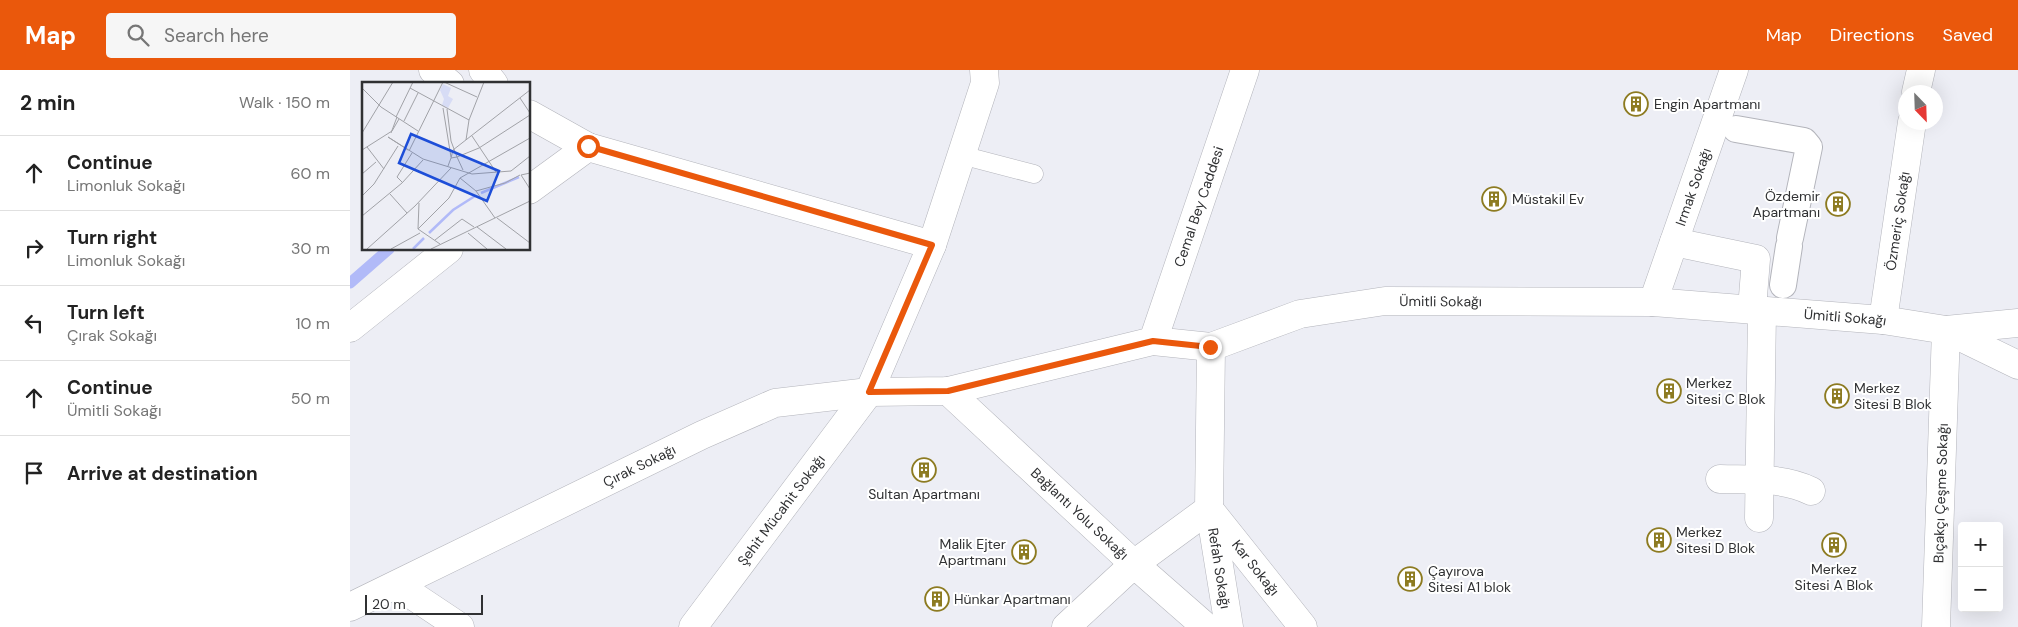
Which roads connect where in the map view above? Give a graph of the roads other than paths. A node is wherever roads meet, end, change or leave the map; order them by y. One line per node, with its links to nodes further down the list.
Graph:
1 (433, 70): 7 (street)
2 (483, 70): 8 (street)
3 (984, 70): 14 (street)
4 (1245, 70): 27 (street, Cemal Bey Caddesi)
5 (1734, 70): 17 (street, Irmak Sokağı)
6 (1920, 70): 9 (street)
7 (448, 82)
8 (492, 82)
9 (1917, 85)
10 (530, 115): 13 (street)
11 (1736, 129): 20 (street)
12 (1911, 130): 23 (street, Özmeriç Sokağı)
13 (588, 146): 16 (street); 18 (street)
14 (961, 155): 15 (lane); 18 (street)
15 (1034, 174)
16 (530, 189)
17 (1674, 242): 21 (street, Irmak Sokağı); 22 (street)
18 (932, 245): 31 (street, Şehit Mücahit Sokağı)
19 (448, 250): 25 (street)
20 (1783, 285)
21 (1654, 302): 22 (street, Ümitli Sokağı); 28 (street, Ümitli Sokağı)
22 (1757, 310): 23 (street, Ümitli Sokağı); 33 (street)
23 (1883, 320): 26 (street, Ümitli Sokağı)
24 (2018, 323): 26 (street)
25 (350, 328)
26 (1946, 330): 29 (street); 46 (street, Bıçakçı Çeşme Sokağı)
27 (1153, 341): 28 (street, Ümitli Sokağı); 30 (street, Ümitli Sokağı)
28 (1210, 347): 35 (street)
29 (2018, 365)
30 (948, 391): 31 (street, Çırak Sokağı); 37 (street, Bağlantı Yolu Sokağı)
31 (869, 392): 38 (street, Çırak Sokağı); 41 (street, Şehit Mücahit Sokağı)
32 (1720, 479): 33 (street)
33 (1760, 480): 34 (street); 36 (street)
34 (1811, 491)
35 (1210, 509): 37 (street, Bağlantı Yolu Sokağı); 44 (street, Refah Sokağı); 45 (street, Kar Sokağı)
36 (1759, 518)
37 (1134, 564): 42 (street); 43 (street)
38 (397, 586): 39 (street, Çırak Sokağı); 40 (street)
39 (350, 607)
40 (460, 627)
41 (693, 627)
42 (1066, 627)
43 (1206, 627)
44 (1229, 627)
45 (1303, 627)
46 (1936, 627)

